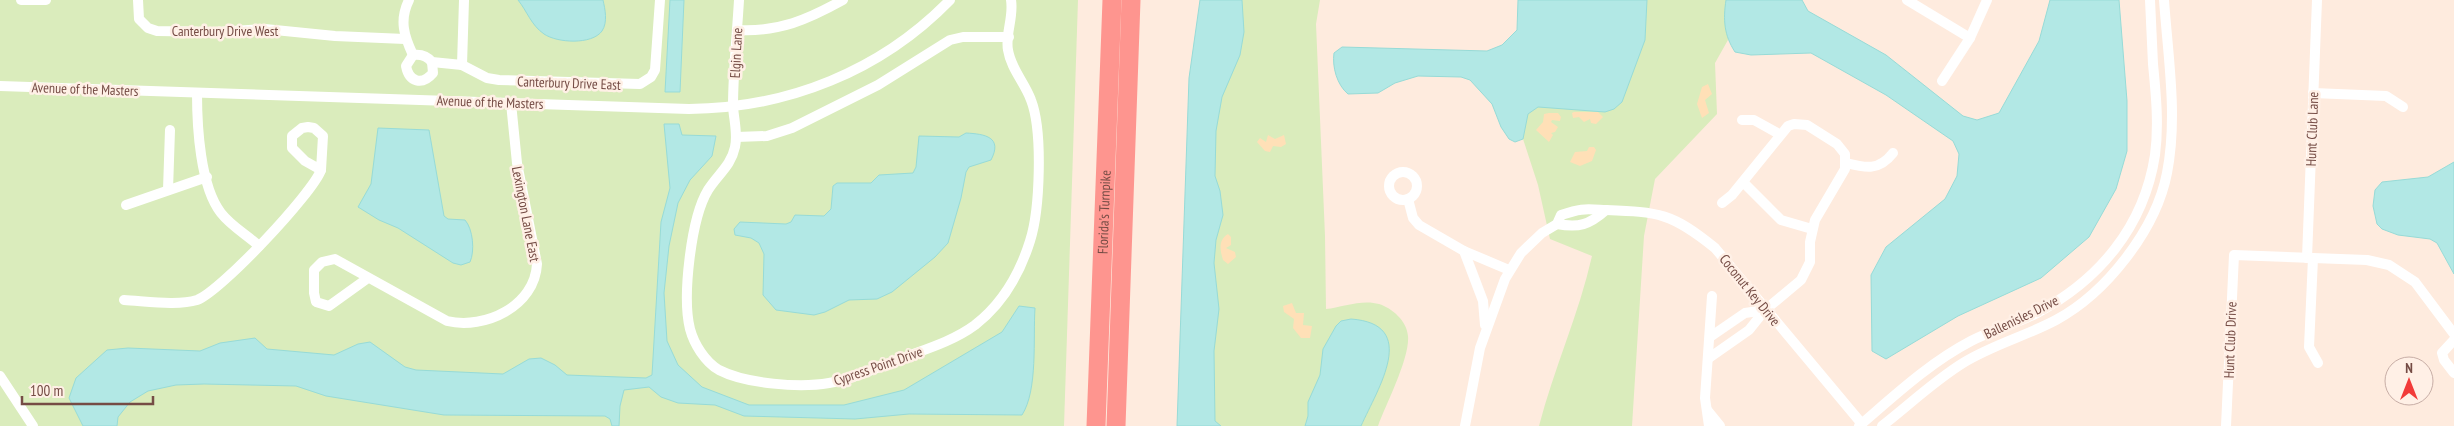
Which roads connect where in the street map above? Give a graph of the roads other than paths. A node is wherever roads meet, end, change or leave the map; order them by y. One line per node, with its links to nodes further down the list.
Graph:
1 (21, 0): 2 (street)
2 (46, 0)
3 (138, 0): 21 (street, Canterbury Drive West)
4 (409, 0): 21 (street)
5 (464, 0): 24 (street)
6 (660, 0): 24 (street, Canterbury Drive East)
7 (739, 0): 18 (street, Elgin Lane)
8 (843, 0): 18 (street)
9 (950, 0): 32 (street, Avenue of the Masters)
10 (1011, 0): 19 (street, Cypress Point Drive)
11 (1112, 0): 69 (highway, Florida's Turnpike)
12 (1130, 0): 70 (highway, Florida's Turnpike)
13 (1907, 0): 20 (street)
14 (1988, 0): 20 (street)
15 (2150, 0): 67 (street, Ballenisles Drive)
16 (2164, 0): 74 (street, Ballenisles Drive)
17 (2317, 0): 29 (street, Hunt Club Lane)
18 (738, 30): 32 (street, Elgin Lane)
19 (1009, 37): 37 (street); 37 (street, Cypress Point Drive)
20 (1970, 38): 25 (street)
21 (405, 39): 22 (street)
22 (413, 55): 23 (street, Canterbury Drive East); 26 (street)
23 (432, 62): 24 (street, Canterbury Drive East); 26 (street)
24 (462, 65)
25 (1942, 81)
26 (419, 82): 30 (street)
27 (0, 86): 28 (street, Avenue of the Masters)
28 (197, 93): 30 (street, Avenue of the Masters); 41 (street)
29 (2314, 94): 33 (street); 52 (street, Hunt Club Lane)
30 (418, 100): 31 (street, Avenue of the Masters)
31 (511, 103): 32 (street, Avenue of the Masters); 54 (street, Lexington Lane East)
32 (733, 107): 37 (street, Cypress Point Drive)
33 (2403, 107)
34 (1742, 120): 36 (street)
35 (170, 130): 43 (street)
36 (1779, 134): 39 (street); 42 (street)
37 (736, 137)
38 (1892, 153): 39 (street)
39 (1846, 163): 49 (street)
40 (322, 170): 50 (street)
41 (207, 177): 43 (street); 50 (street)
42 (1743, 182): 45 (street); 49 (street)
43 (168, 190): 46 (street)
44 (1408, 199): 51 (street)
45 (1722, 203)
46 (126, 205)
47 (1606, 210): 48 (street); 48 (street, Coconut Key Drive); 57 (street, Coconut Key Drive)
48 (1557, 224): 53 (street, Coconut Key Drive)
49 (1812, 229): 57 (street)
50 (259, 246): 56 (street)
51 (1464, 251): 53 (street); 58 (street)
52 (2310, 258): 59 (street); 63 (street, Hunt Club Lane); 75 (street, Hunt Club Drive)
53 (1510, 270): 58 (street, Coconut Key Drive)
54 (368, 278): 54 (street, Lexington Lane East)
55 (1712, 296): 60 (street)
56 (124, 300)
57 (1765, 310): 60 (street); 62 (street); 67 (street, Coconut Key Drive)
58 (1485, 333): 71 (street, Coconut Key Drive)
59 (2454, 334)
60 (1710, 338): 62 (street)
61 (2454, 340): 64 (street)
62 (1710, 358): 66 (street)
63 (2318, 363)
64 (2454, 373)
65 (0, 376): 68 (street)
66 (1706, 409): 72 (street); 73 (street)
67 (1860, 425)
68 (33, 426)
69 (1096, 426)
70 (1116, 426)
71 (1465, 426)
72 (1709, 426)
73 (1720, 426)
74 (1882, 426)
75 (2226, 426)

